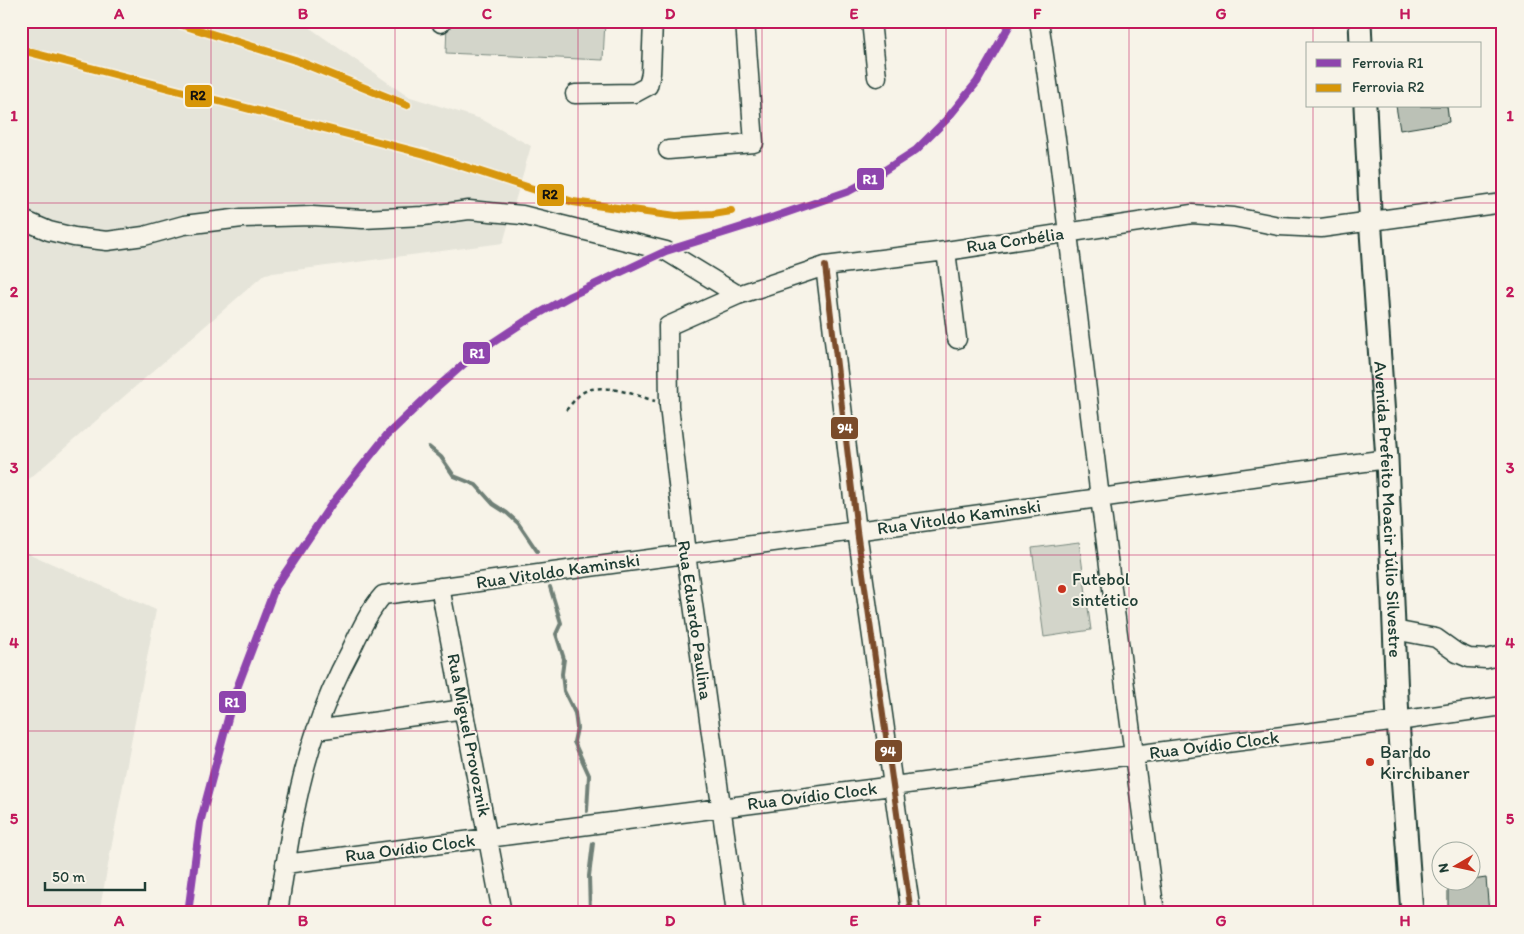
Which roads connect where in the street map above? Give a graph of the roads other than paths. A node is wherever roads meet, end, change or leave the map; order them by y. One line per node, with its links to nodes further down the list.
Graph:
1 (653, 21): 8 (street)
2 (745, 21): 10 (street)
3 (871, 21): 7 (street)
4 (1360, 21): 6 (main road)
5 (1039, 23): 14 (street)
6 (1361, 42)
7 (877, 77)
8 (575, 94)
9 (1365, 108): 13 (main road, Avenida Prefeito Moacir Júlio Silvestre)
10 (668, 150)
11 (1503, 203): 13 (street, Rua Corbélia)
12 (21, 220): 17 (street)
13 (1372, 222): 14 (street, Rua Corbélia); 20 (main road, Avenida Prefeito Moacir Júlio Silvestre)
14 (1068, 232): 15 (street, Rua Corbélia); 21 (street)
15 (946, 250): 16 (street, Rua Corbélia); 19 (street)
16 (825, 266): 17 (street, Rua Corbélia); 22 (street)
17 (738, 295): 18 (street, Rua Corbélia)
18 (668, 326): 23 (street, Rua Eduardo Paulina)
19 (957, 339)
20 (1387, 459): 21 (street, Rua Vitoldo Kaminski); 25 (main road, Avenida Prefeito Moacir Júlio Silvestre)
21 (1100, 498): 22 (street, Rua Vitoldo Kaminski); 31 (street)
22 (857, 531): 23 (street, Rua Vitoldo Kaminski); 32 (street)
23 (686, 554): 24 (street, Rua Vitoldo Kaminski); 33 (street, Rua Eduardo Paulina)
24 (440, 587): 28 (street, Rua Miguel Provoznik); 30 (street, Rua Vitoldo Kaminski)
25 (1394, 630): 26 (street); 29 (main road, Avenida Prefeito Moacir Júlio Silvestre)
26 (1503, 655)
27 (1503, 706): 29 (street, Rua Ovídio Clock)
28 (464, 709): 30 (street); 34 (street, Rua Miguel Provoznik)
29 (1398, 721): 31 (street, Rua Ovídio Clock); 41 (main road, Avenida Prefeito Moacir Júlio Silvestre)
30 (316, 730): 35 (street)
31 (1135, 755): 32 (street, Rua Ovídio Clock); 40 (street)
32 (894, 786): 33 (street, Rua Ovídio Clock); 39 (street)
33 (722, 808): 34 (street, Rua Ovídio Clock); 38 (street, Rua Eduardo Paulina)
34 (489, 838): 35 (street, Rua Ovídio Clock); 37 (street, Rua Miguel Provoznik)
35 (285, 864): 36 (street)
36 (278, 913)
37 (502, 913)
38 (736, 913)
39 (911, 913)
40 (1155, 913)
41 (1412, 913)

